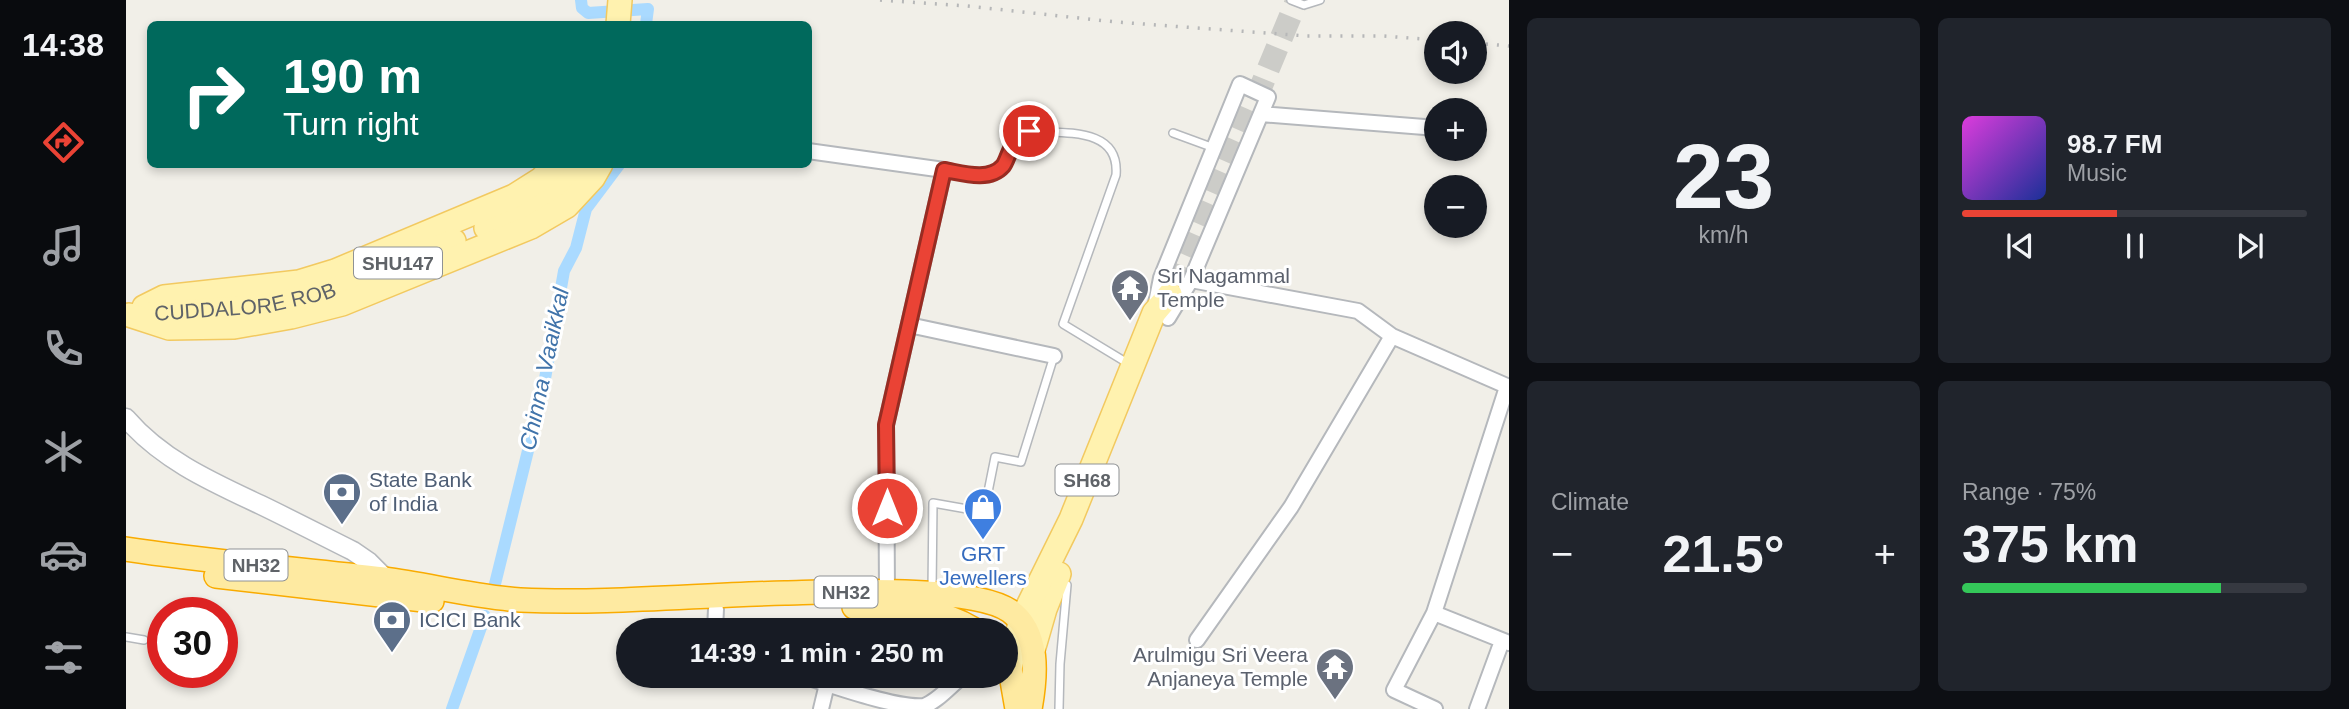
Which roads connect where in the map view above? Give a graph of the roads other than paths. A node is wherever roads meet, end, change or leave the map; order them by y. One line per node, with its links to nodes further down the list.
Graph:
1 (620, 0): 4 (main road)
2 (1291, 0): 3 (lane)
3 (1320, 0)
4 (618, 21)
5 (1261, 114): 6 (street); 8 (street); 14 (street)
6 (1424, 127)
7 (1173, 133): 8 (lane)
8 (1214, 148): 16 (street)
9 (812, 152): 13 (street)
10 (551, 168): 15 (main road)
11 (579, 168): 15 (main road, CUDDALORE ROB / SHU147)
12 (599, 168): 15 (main road)
13 (944, 170): 17 (street); 20 (lane)
14 (1178, 287): 16 (main road, SH68); 18 (street)
15 (127, 315)
16 (1161, 315): 20 (main road, SH68); 39 (main road, SH68)
17 (909, 325): 19 (street); 27 (street)
18 (1392, 336): 21 (street); 37 (street)
19 (1054, 356): 28 (lane)
20 (1132, 366): 33 (main road, SH68)
21 (1508, 387): 29 (street)
22 (126, 418): 25 (street)
23 (126, 549): 25 (highway, NH32)
24 (126, 562): 30 (highway, NH32)
25 (387, 580): 27 (highway, NH32)
26 (1067, 585): 47 (lane)
27 (887, 591): 28 (highway, NH32)
28 (932, 595): 33 (highway, NH32)
29 (1434, 613): 38 (street); 48 (street)
30 (674, 618)
31 (738, 618): 32 (highway, NH32)
32 (954, 618)
33 (1020, 622): 34 (main road, SH68); 39 (highway, NH32)
34 (1018, 629)
35 (126, 638): 36 (lane)
36 (144, 640)
37 (1197, 640)
38 (1506, 642): 49 (street)
39 (1034, 647): 46 (highway)
40 (826, 688): 44 (street)
41 (839, 688): 42 (street)
42 (948, 688)
43 (1013, 688): 45 (highway)
44 (821, 709)
45 (1017, 709)
46 (1030, 709)
47 (1059, 709)
48 (1435, 709)
49 (1477, 709)

